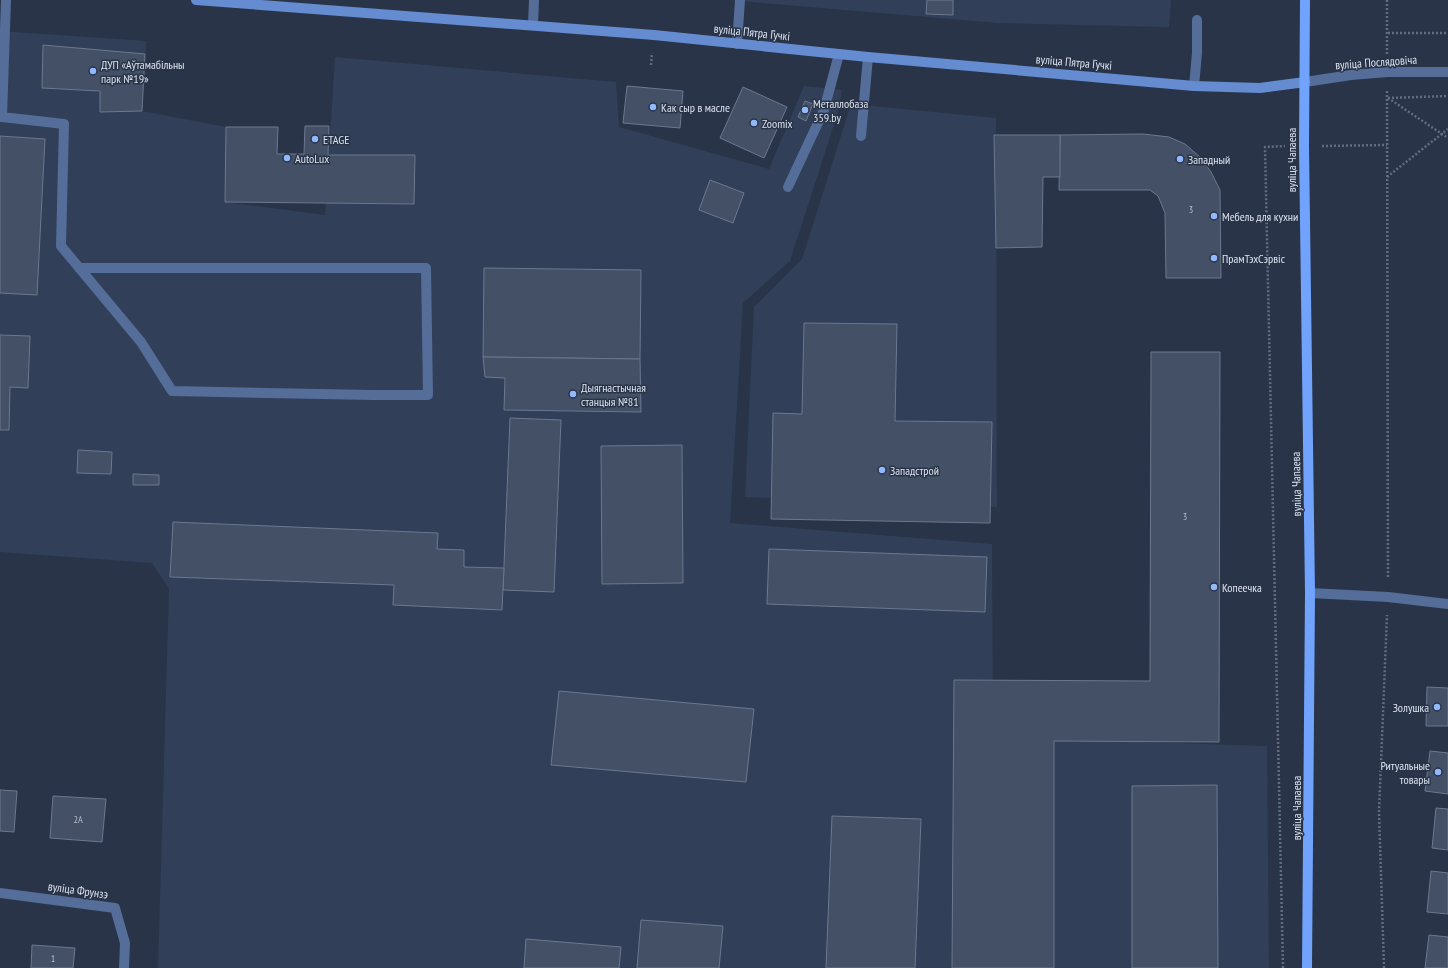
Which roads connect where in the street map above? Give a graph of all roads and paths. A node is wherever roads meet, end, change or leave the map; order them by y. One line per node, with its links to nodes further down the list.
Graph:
1 (6, 0): 28 (street)
2 (196, 0): 8 (street, вуліца Пятра Гучкі)
3 (534, 0): 8 (street)
4 (740, 0): 11 (street)
5 (1305, 0): 16 (main road, вуліца Чапаева)
6 (1387, 0): 9 (path)
7 (1197, 20): 17 (street)
8 (533, 26): 11 (street, вуліца Пятра Гучкі)
9 (1388, 33): 10 (path); 14 (path)
10 (1448, 34)
11 (737, 44): 12 (street, вуліца Пятра Гучкі)
12 (839, 54): 13 (street, вуліца Пятра Гучкі); 27 (street)
13 (868, 57): 17 (street, вуліца Пятра Гучкі); 22 (street)
14 (1387, 72): 15 (street, вуліца Послядовіча); 16 (street, вуліца Послядовіча); 19 (path)
15 (1448, 72)
16 (1305, 82): 17 (street, вуліца Пятра Гучкі); 25 (main road, вуліца Чапаева)
17 (1194, 86)
18 (1448, 96): 19 (path)
19 (1387, 98): 21 (path); 24 (path)
20 (1448, 129): 21 (path)
21 (1442, 134): 23 (path); 26 (path)
22 (860, 136)
23 (1448, 138)
24 (1387, 145): 25 (path); 26 (path)
25 (1304, 146): 29 (main road, вуліца Чапаева); 34 (path)
26 (1386, 178): 30 (path)
27 (788, 187)
28 (79, 268): 28 (street)
29 (1310, 593): 30 (street); 35 (main road, вуліца Чапаева)
30 (1388, 597): 31 (street); 36 (path)
31 (1448, 604)
32 (0, 893): 33 (street, вуліца Фрунзэ)
33 (124, 968)
34 (1283, 968)
35 (1308, 968)
36 (1384, 968)

